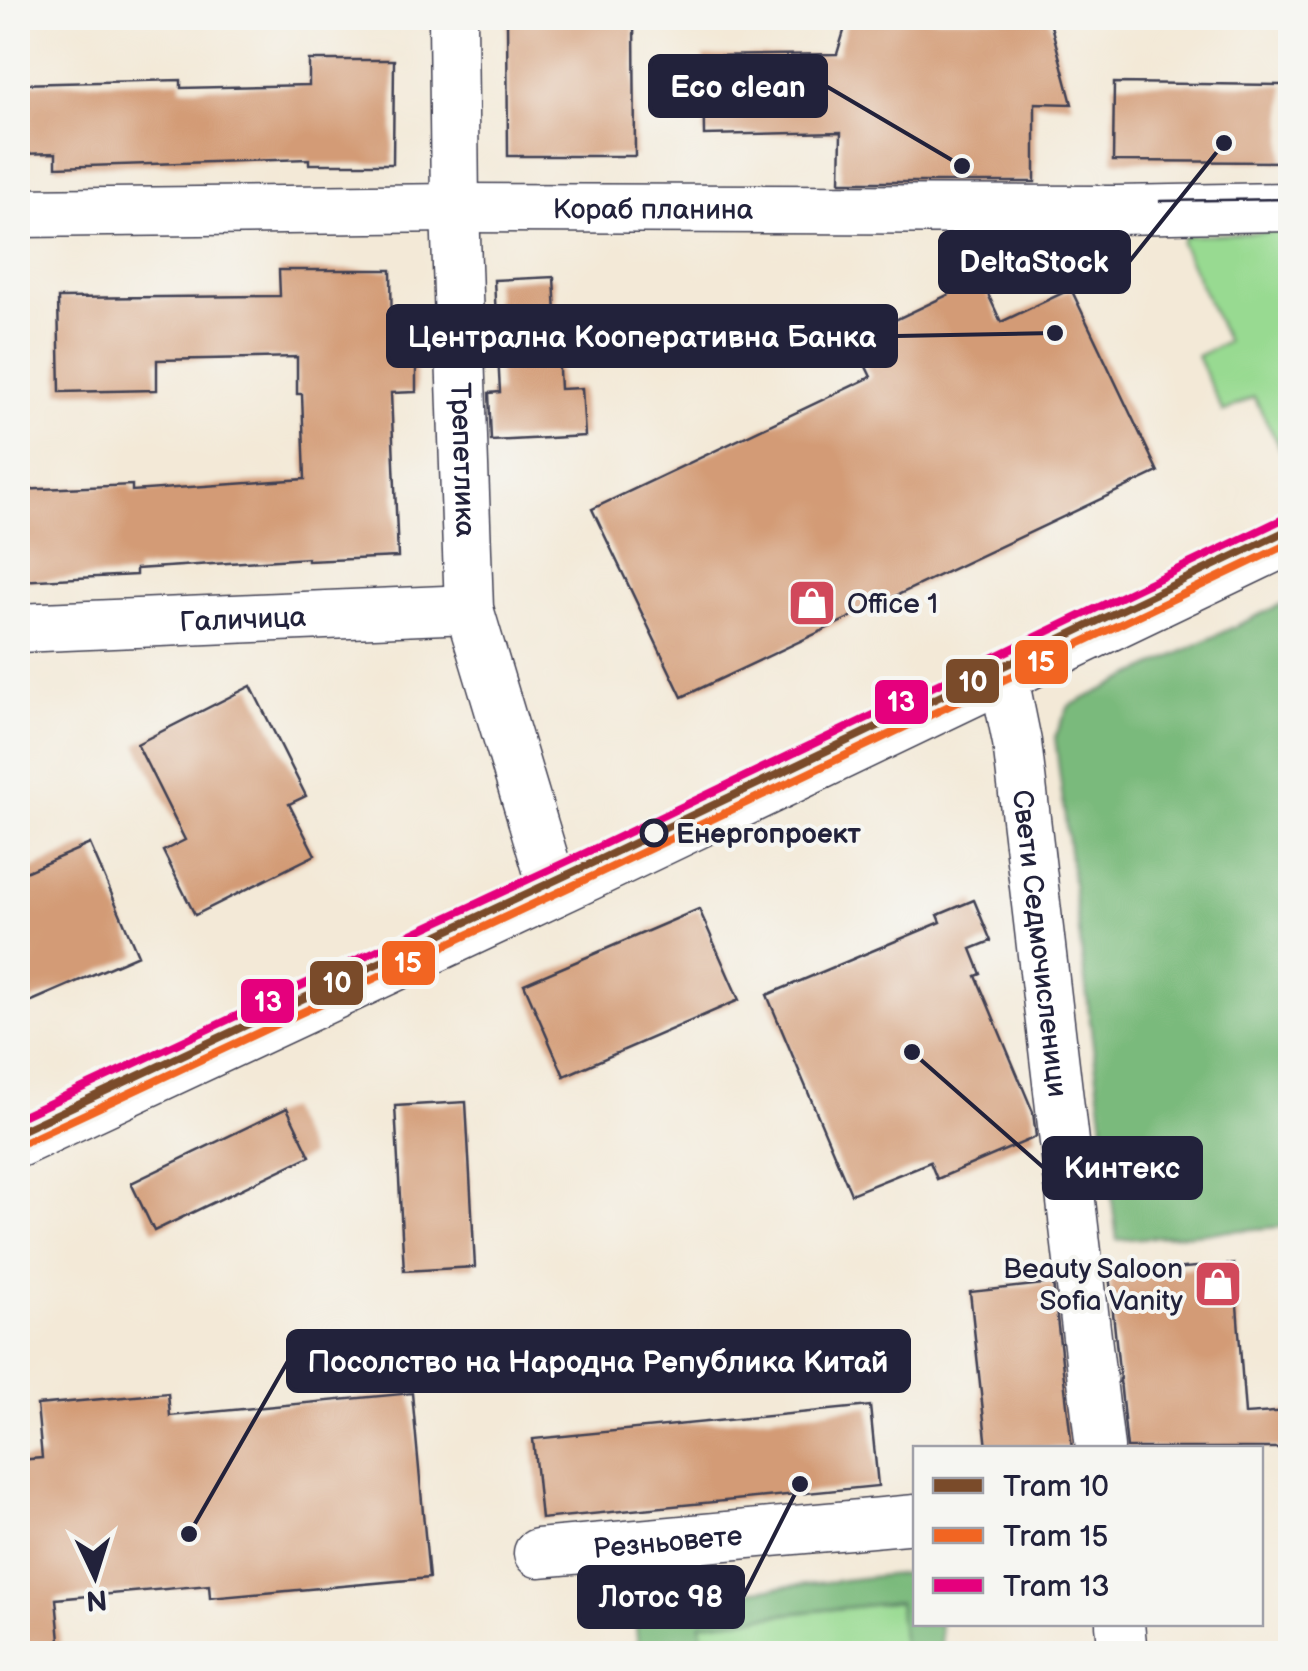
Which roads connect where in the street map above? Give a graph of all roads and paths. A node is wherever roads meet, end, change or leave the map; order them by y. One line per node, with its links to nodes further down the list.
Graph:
1 (453, 18): 3 (street, Трепетлика)
2 (1290, 207): 3 (street, Кораб планина)
3 (455, 208): 4 (street, Кораб планина); 6 (street, Трепетлика)
4 (18, 213)
5 (1290, 540): 8 (street)
6 (469, 609): 7 (street, Галичица); 9 (street, Трепетлика)
7 (18, 628)
8 (1004, 678): 9 (street); 11 (street, Свети Седмочисленици)
9 (554, 892): 10 (street)
10 (18, 1143)
11 (1100, 1446)
12 (913, 1519): 13 (street, Резньовете)
13 (538, 1553)
14 (1120, 1626): 15 (street)
15 (1123, 1654)

